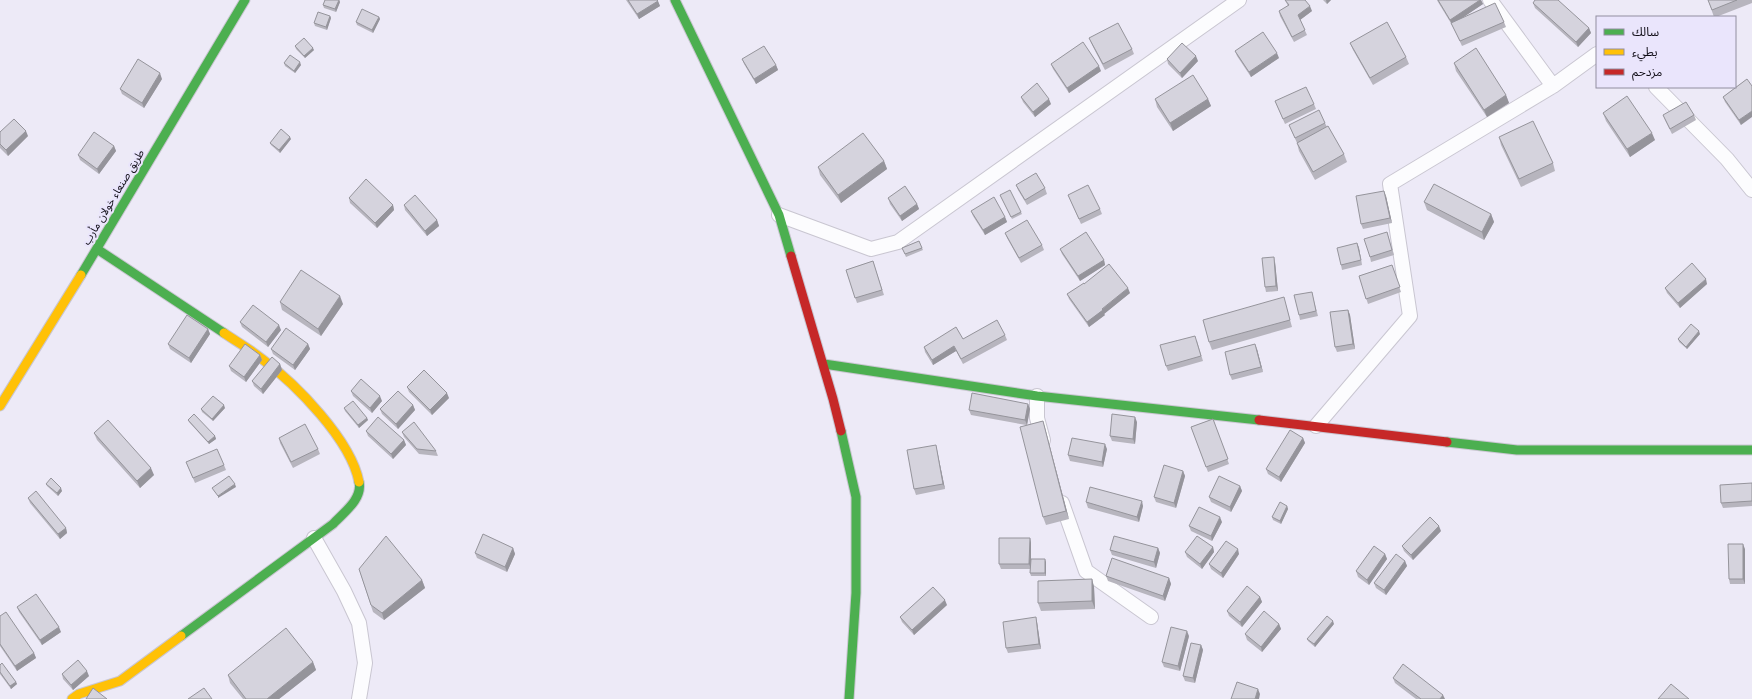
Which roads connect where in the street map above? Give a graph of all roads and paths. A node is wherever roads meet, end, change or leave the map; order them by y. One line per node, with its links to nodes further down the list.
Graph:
1 (245, 0): 10 (street, طريق صنعاء خولان مأرب)
2 (675, 0): 9 (street)
3 (1239, 0): 9 (street)
4 (1490, 0): 6 (street)
5 (1596, 55): 6 (street)
6 (1553, 86): 14 (street)
7 (1657, 88): 8 (street)
8 (1752, 190)
9 (779, 215): 11 (street)
10 (97, 249): 13 (street, طريق صنعاء خولان مأرب); 18 (street)
11 (824, 364): 12 (street); 22 (street)
12 (1037, 396): 14 (street); 16 (street)
13 (0, 406)
14 (1316, 426): 15 (street)
15 (1752, 450)
16 (1048, 454)
17 (1058, 491): 19 (street)
18 (314, 538): 20 (street); 21 (street)
19 (1151, 617)
20 (72, 699)
21 (359, 699)
22 (849, 699)

